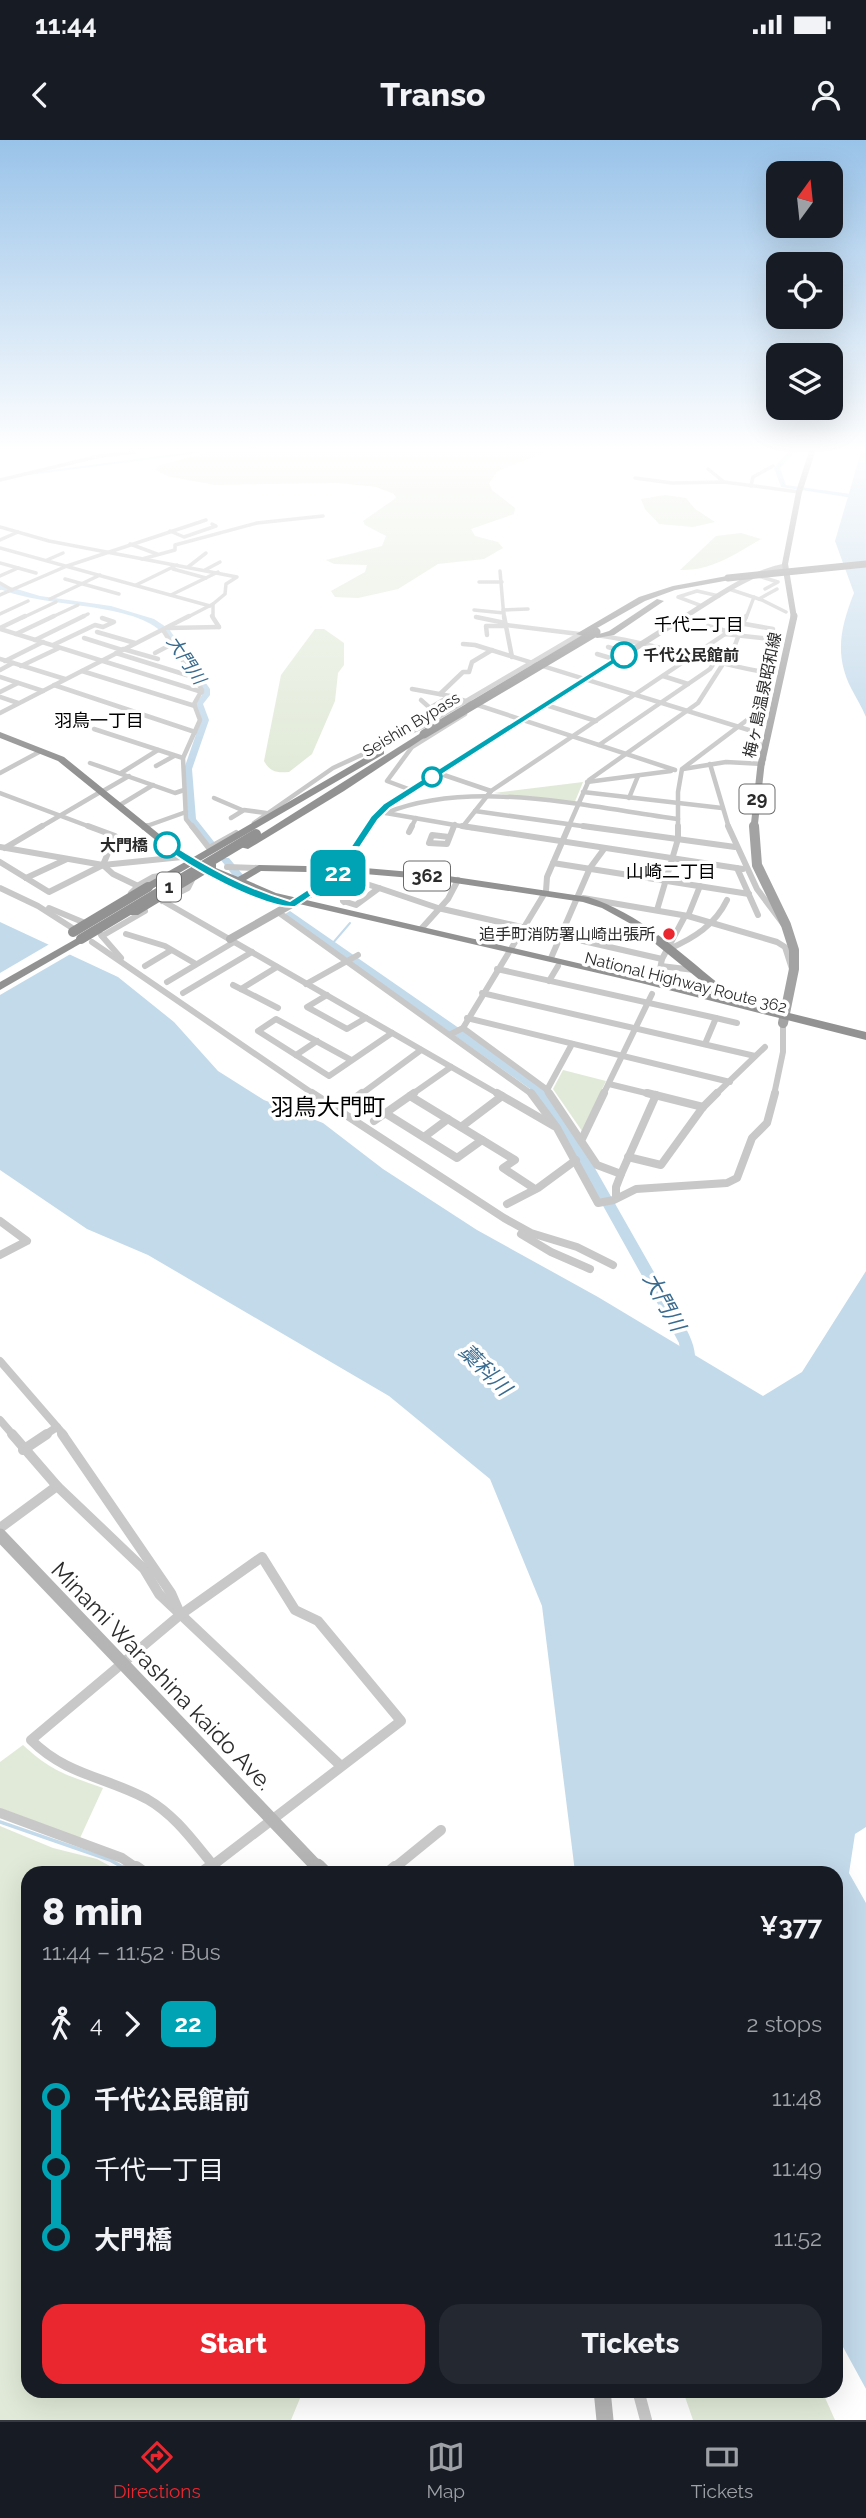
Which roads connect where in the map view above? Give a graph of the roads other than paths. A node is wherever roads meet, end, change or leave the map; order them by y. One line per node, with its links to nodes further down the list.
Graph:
1 (41, 558): 7 (street)
2 (50, 558): 7 (street)
3 (89, 558): 12 (street)
4 (199, 558): 14 (street)
5 (786, 558): 13 (main road, 梅ヶ島温泉昭和線 / 29)
6 (139, 559): 10 (street)
7 (47, 560): 12 (street)
8 (220, 562): 17 (street)
9 (0, 563): 15 (street)
10 (177, 565): 14 (street); 16 (street)
11 (866, 565): 22 (highway, bridge); 26 (highway, bridge)
12 (67, 566): 21 (street); 34 (street)
13 (785, 566): 22 (street); 141 (main road, 梅ヶ島温泉昭和線 / 29)
14 (188, 567): 17 (street)
15 (18, 568): 20 (street); 23 (street)
16 (171, 568): 24 (street); 31 (street)
17 (205, 569): 19 (street)
18 (500, 571): 28 (street)
19 (218, 572): 24 (street); 44 (street)
20 (36, 573)
21 (100, 575): 30 (street); 31 (street)
22 (759, 575): 26 (highway, bridge); 32 (street)
23 (0, 576)
24 (206, 578): 36 (street)
25 (65, 579): 30 (street)
26 (729, 581): 37 (street); 40 (street); 61 (highway, Seishin Bypass / 1); 63 (highway); 64 (highway)
27 (479, 582): 28 (street)
28 (502, 582): 48 (street)
29 (0, 583): 34 (street)
30 (81, 584): 31 (street); 38 (street)
31 (136, 585): 36 (street)
32 (765, 589)
33 (777, 589): 40 (street)
34 (10, 591): 35 (street)
35 (0, 594)
36 (172, 595): 39 (street); 44 (street)
37 (719, 596): 45 (street); 45 (street)
38 (50, 598)
39 (164, 598)
40 (757, 598): 49 (street); 54 (street)
41 (29, 601): 50 (street)
42 (56, 602): 57 (street)
43 (78, 605): 62 (street)
44 (212, 605): 58 (street); 58 (street)
45 (702, 606): 72 (street)
46 (528, 609): 48 (street)
47 (474, 610): 48 (street)
48 (503, 612): 55 (street)
49 (786, 612)
50 (0, 614)
51 (88, 614): 70 (street)
52 (476, 617): 55 (street)
53 (102, 618): 76 (street)
54 (745, 624): 59 (street); 67 (street)
55 (506, 625): 63 (street); 66 (street); 84 (street)
56 (708, 626): 65 (street)
57 (0, 628): 62 (street)
58 (164, 629): 74 (street); 77 (street)
59 (773, 629)
60 (97, 632): 74 (street)
61 (595, 633): 63 (street); 64 (highway); 94 (street); 129 (highway, Seishin Bypass / 1, bridge)
62 (16, 634): 70 (street)
63 (580, 634): 89 (street)
64 (617, 634): 72 (street)
65 (725, 634): 67 (street); 85 (street)
66 (487, 635)
67 (739, 637): 69 (street); 73 (street); 92 (street)
68 (84, 638): 81 (street)
69 (770, 639)
70 (35, 640): 71 (street)
71 (43, 642): 76 (street); 86 (street)
72 (643, 642): 82 (street); 85 (street)
73 (759, 642)
74 (135, 643): 81 (street)
75 (463, 644): 80 (street)
76 (53, 645): 78 (street)
77 (172, 645): 81 (street); 99 (street)
78 (60, 647): 87 (street); 93 (street)
79 (608, 648): 82 (street)
80 (492, 650): 84 (street); 112 (street)
81 (120, 651): 87 (street); 99 (street)
82 (627, 653): 88 (street)
83 (597, 654): 88 (street)
84 (512, 656): 89 (street)
85 (693, 657): 91 (street); 98 (street)
86 (2, 660): 90 (street)
87 (102, 660): 96 (street); 103 (street)
88 (617, 660): 102 (street)
89 (531, 662): 94 (street); 116 (street)
90 (13, 663): 93 (street); 95 (street)
91 (714, 663): 92 (street); 105 (street)
92 (723, 665): 123 (street); 127 (street)
93 (21, 666): 101 (street)
94 (545, 667): 102 (street); 121 (street)
95 (0, 670)
96 (82, 671): 101 (street); 109 (street)
97 (17, 673): 100 (street)
98 (663, 676): 105 (street); 113 (street)
99 (194, 677): 110 (street)
100 (3, 678): 104 (street)
101 (65, 679): 106 (street)
102 (586, 680): 113 (street); 119 (street)
103 (167, 681): 109 (street); 110 (street)
104 (18, 683): 108 (street); 111 (street)
105 (688, 684): 117 (street)
106 (54, 685): 108 (street); 130 (street)
107 (412, 689): 112 (street)
108 (43, 691): 118 (street)
109 (149, 691): 120 (street)
110 (202, 692): 120 (street)
111 (0, 694): 118 (street)
112 (440, 694): 114 (street)
113 (636, 695): 117 (street); 126 (street)
114 (450, 696): 116 (street); 122 (street)
115 (421, 700): 122 (street)
116 (465, 701): 121 (street); 129 (street)
117 (661, 702): 123 (street); 134 (street)
118 (18, 703): 124 (street)
119 (546, 705): 125 (street); 126 (street)
120 (195, 706): 130 (street)
121 (479, 706): 125 (street); 153 (street)
122 (430, 708): 129 (street)
123 (687, 710): 127 (street); 137 (street)
124 (0, 713)
125 (522, 720): 132 (street); 147 (street)
126 (596, 721): 132 (street)
127 (739, 726): 141 (street); 144 (street)
128 (94, 729): 135 (street)
129 (424, 730): 133 (highway, Seishin Bypass / 1); 167 (street); 178 (highway, Seishin Bypass / 1); 196 (highway, 1)
130 (195, 732): 139 (street)
131 (0, 735): 136 (highway)
132 (573, 737): 134 (street); 156 (street)
133 (401, 743): 178 (highway, Seishin Bypass / 1); 186 (highway, 1)
134 (599, 745): 137 (street)
135 (158, 750): 138 (street); 146 (street)
136 (41, 751): 145 (street); 154 (highway)
137 (625, 754): 144 (street); 150 (street)
138 (174, 755): 139 (street); 143 (street)
139 (183, 758): 152 (street)
140 (90, 762): 146 (street)
141 (764, 762): 142 (street); 220 (main road, 梅ヶ島温泉昭和線 / 29)
142 (710, 765): 144 (street); 163 (street)
143 (156, 766)
144 (679, 770): 149 (street); 160 (street)
145 (0, 773)
146 (121, 773): 148 (street)
147 (438, 773): 153 (street); 156 (street)
148 (129, 776): 151 (street); 154 (street)
149 (638, 776): 150 (street); 159 (street)
150 (587, 782): 155 (street)
151 (153, 785): 152 (street); 161 (street)
152 (184, 789): 166 (street)
153 (411, 790): 168 (street)
154 (102, 791): 161 (highway); 169 (street)
155 (583, 792): 159 (street); 162 (street)
156 (490, 793): 162 (street); 165 (street); 168 (street)
157 (1, 794): 169 (street)
158 (214, 798): 164 (street)
159 (629, 798): 160 (street)
160 (678, 804): 163 (street); 172 (street)
161 (120, 805): 176 (highway)
162 (576, 806): 172 (street); 174 (street)
163 (722, 808): 182 (street)
164 (243, 810): 167 (street); 170 (street)
165 (475, 811): 174 (street); 175 (street)
166 (186, 812): 167 (street); 176 (street)
167 (266, 813)
168 (383, 813): 171 (street); 193 (street)
169 (61, 816): 183 (street); 190 (street)
170 (231, 818)
171 (416, 818): 173 (street); 177 (street)
172 (678, 819): 180 (street)
173 (455, 824): 175 (street); 179 (street)
174 (568, 824): 180 (street); 181 (street)
175 (464, 825): 181 (street)
176 (144, 827): 186 (highway)
177 (409, 832)
178 (253, 833): 242 (highway, Seishin Bypass / 1, bridge)
179 (449, 837)
180 (678, 839): 182 (street); 187 (street)
181 (561, 843): 184 (street); 189 (street)
182 (735, 847): 195 (street)
183 (3, 848): 185 (street)
184 (604, 849): 187 (street); 194 (street)
185 (68, 859): 190 (street); 198 (street)
186 (186, 859): 190 (street); 196 (highway); 202 (highway, 1)
187 (674, 859): 195 (street); 200 (street)
188 (0, 862): 198 (street)
189 (553, 863): 194 (street); 206 (street)
190 (103, 865): 198 (street); 202 (street)
191 (227, 867): 192 (street)
192 (259, 868): 193 (highway, National Highway Route 362 / 362); 201 (highway)
193 (341, 869): 197 (highway, National Highway Route 362 / 362); 212 (street)
194 (590, 869): 200 (street); 209 (street)
195 (740, 869): 207 (street); 220 (street)
196 (208, 870): 201 (highway, National Highway Route 362); 208 (highway, 1); 212 (highway, National Highway Route 362)
197 (353, 875): 199 (highway, National Highway Route 362 / 362); 205 (street); 205 (street)
198 (26, 878)
199 (458, 880): 206 (highway, National Highway Route 362 / 362); 213 (street)
200 (667, 880): 203 (street); 214 (street)
201 (238, 881): 212 (highway, National Highway Route 362)
202 (143, 886): 223 (street); 242 (highway, 1, bridge)
203 (700, 886): 207 (street); 217 (street)
204 (0, 888): 210 (street)
205 (379, 888): 213 (street)
206 (546, 891): 209 (highway, National Highway Route 362 / 362); 222 (street)
207 (749, 894): 216 (street)
208 (165, 897): 223 (street); 227 (street); 242 (highway, 1, bridge)
209 (576, 897): 214 (street); 226 (street); 233 (highway, National Highway Route 362 / 362)
210 (23, 898): 219 (street); 224 (street)
211 (727, 900): 218 (street)
212 (295, 903): 215 (street); 221 (highway, National Highway Route 362); 231 (highway, National Highway Route 362)
213 (438, 908): 221 (street); 222 (street)
214 (657, 910): 217 (street)
215 (278, 912): 227 (street); 234 (street)
216 (758, 915)
217 (686, 916): 218 (street); 233 (street)
218 (711, 922): 233 (street); 243 (street)
219 (85, 923)
220 (784, 925): 243 (main road, 梅ヶ島温泉昭和線 / 29)
221 (421, 929): 231 (highway, National Highway Route 362)
222 (523, 929): 226 (street); 231 (street)
223 (112, 930): 241 (street)
224 (77, 931)
225 (125, 934): 229 (street)
226 (559, 937): 233 (street); 235 (street)
227 (232, 941): 230 (street); 236 (street)
228 (92, 942): 241 (street)
229 (170, 951): 236 (street); 237 (street)
230 (252, 952): 238 (street); 250 (street)
231 (508, 952): 235 (highway, National Highway Route 362); 239 (street)
232 (358, 955): 234 (street)
233 (665, 956): 240 (highway, National Highway Route 362 / 362); 240 (street); 245 (street)
234 (348, 961): 248 (street); 265 (street)
235 (554, 962): 246 (street); 254 (highway, National Highway Route 362); 260 (highway, National Highway Route 362)
236 (196, 964): 247 (street)
237 (145, 966)
238 (277, 967): 248 (street); 256 (street)
239 (497, 969): 246 (street); 251 (street)
240 (694, 970): 254 (highway, National Highway Route 362 / 362)
241 (135, 973): 300 (street)
242 (15, 974): 244 (highway, Seishin Bypass / 1); 249 (highway, Seishin Bypass / 1)
243 (794, 977): 260 (main road, 梅ヶ島温泉昭和線 / 29)
244 (0, 978)
245 (658, 979)
246 (549, 981): 255 (street)
247 (167, 982)
248 (306, 984): 253 (street)
249 (0, 987)
250 (183, 993)
251 (482, 993): 258 (street); 263 (street)
252 (652, 994): 255 (street)
253 (327, 995): 257 (street); 257 (street)
254 (715, 998): 260 (highway)
255 (648, 1003): 259 (street); 263 (street)
256 (278, 1008)
257 (366, 1018): 264 (street)
258 (467, 1018): 262 (street); 268 (street)
259 (716, 1018): 261 (street); 269 (street)
260 (787, 1020): 266 (highway, National Highway Route 362); 270 (highway, National Highway Route 362); 298 (street)
261 (737, 1023)
262 (463, 1028): 265 (street); 280 (street)
263 (636, 1028): 269 (street); 274 (street)
264 (392, 1033): 272 (street); 276 (street)
265 (451, 1034): 290 (street)
266 (866, 1036)
267 (317, 1041): 273 (street); 273 (street); 276 (street)
268 (572, 1044): 274 (street); 280 (street)
269 (705, 1044): 275 (street)
270 (866, 1045)
271 (765, 1047): 275 (street)
272 (421, 1051): 277 (street); 284 (street)
273 (296, 1055): 276 (street)
274 (622, 1056): 278 (street); 279 (street)
275 (755, 1056): 278 (street)
276 (351, 1060)
277 (451, 1067): 281 (street); 282 (street)
278 (730, 1082): 285 (street)
279 (608, 1084): 283 (street); 293 (street)
280 (547, 1090): 293 (street)
281 (410, 1096): 286 (street); 287 (street)
282 (502, 1096): 289 (street); 290 (street)
283 (656, 1096): 285 (street); 294 (street)
284 (349, 1103)
285 (703, 1107): 294 (street)
286 (385, 1113): 288 (street); 291 (street)
287 (448, 1119): 289 (street); 291 (street)
288 (374, 1121)
289 (461, 1127): 292 (street)
290 (557, 1128): 295 (street)
291 (424, 1137): 292 (street)
292 (482, 1140): 297 (street)
293 (581, 1141): 296 (street)
294 (628, 1157): 296 (street)
295 (576, 1160): 297 (street); 298 (street)
296 (621, 1174): 298 (street)
297 (535, 1189): 299 (street)
298 (615, 1199)
299 (507, 1204)
300 (504, 1218): 303 (street); 304 (street)
301 (0, 1221): 302 (street)
302 (0, 1255)
303 (613, 1265)
304 (590, 1269)
305 (0, 1361): 307 (street)
306 (0, 1420): 308 (street)
307 (57, 1427): 308 (street); 312 (street)
308 (23, 1450): 309 (street)
309 (57, 1486): 310 (street); 312 (street)
310 (0, 1528)
311 (0, 1535): 313 (street, Minami Warashina kaido Ave.)
312 (180, 1615): 313 (street); 314 (street); 314 (street)
313 (122, 1662): 316 (street, Minami Warashina kaido Ave.); 318 (street)
314 (341, 1766): 316 (street)
315 (0, 1813): 319 (street)
316 (272, 1821): 318 (street); 320 (street, Minami Warashina kaido Ave.)
317 (441, 1830): 321 (street)
318 (213, 1865)
319 (135, 1866)
320 (316, 1866)
321 (396, 1866)
322 (603, 2398): 324 (street)
323 (640, 2398): 325 (street)
324 (605, 2420)
325 (646, 2420)

